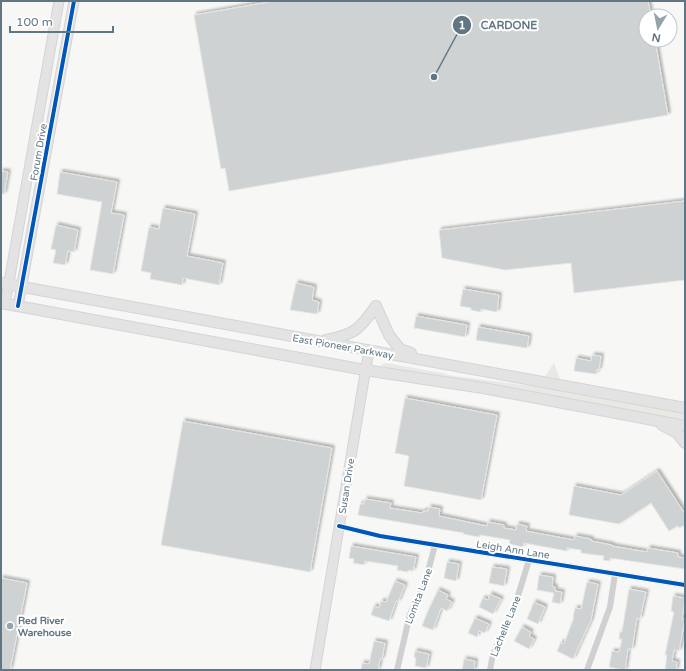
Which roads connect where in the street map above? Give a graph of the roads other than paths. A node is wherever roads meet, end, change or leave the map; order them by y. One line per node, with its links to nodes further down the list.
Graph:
1 (60, 1): 3 (street, Forum Drive)
2 (74, 1): 4 (street, Forum Drive)
3 (31, 160): 4 (street); 5 (street, Forum Drive)
4 (45, 162): 6 (street, Forum Drive)
5 (5, 284): 6 (main road, East Pioneer Parkway); 7 (street, Forum Drive)
6 (21, 287): 8 (street, Forum Drive); 9 (main road, East Pioneer Parkway)
7 (3, 304): 8 (main road, East Pioneer Parkway)
8 (18, 306): 12 (main road, East Pioneer Parkway)
9 (320, 341): 10 (main road, East Pioneer Parkway); 11 (main road)
10 (369, 350): 11 (main road, East Pioneer Parkway); 12 (street, Susan Drive)
11 (436, 363): 14 (main road, East Pioneer Parkway)
12 (365, 370): 16 (main road, East Pioneer Parkway); 19 (street, Susan Drive)
13 (685, 401): 14 (main road)
14 (664, 404): 15 (main road, East Pioneer Parkway)
15 (685, 408)
16 (655, 420): 17 (main road, East Pioneer Parkway); 18 (main road)
17 (685, 426)
18 (685, 443)
19 (339, 526): 20 (street, Leigh Ann Lane); 24 (street, Susan Drive)
20 (435, 545): 21 (street, Leigh Ann Lane); 25 (street, Lomita Lane)
21 (529, 560): 22 (street, Leigh Ann Lane); 26 (street, Lachelle Lane)
22 (615, 574): 23 (street, Leigh Ann Lane); 27 (street)
23 (685, 585)
24 (315, 670)
25 (397, 670)
26 (490, 670)
27 (587, 670)

